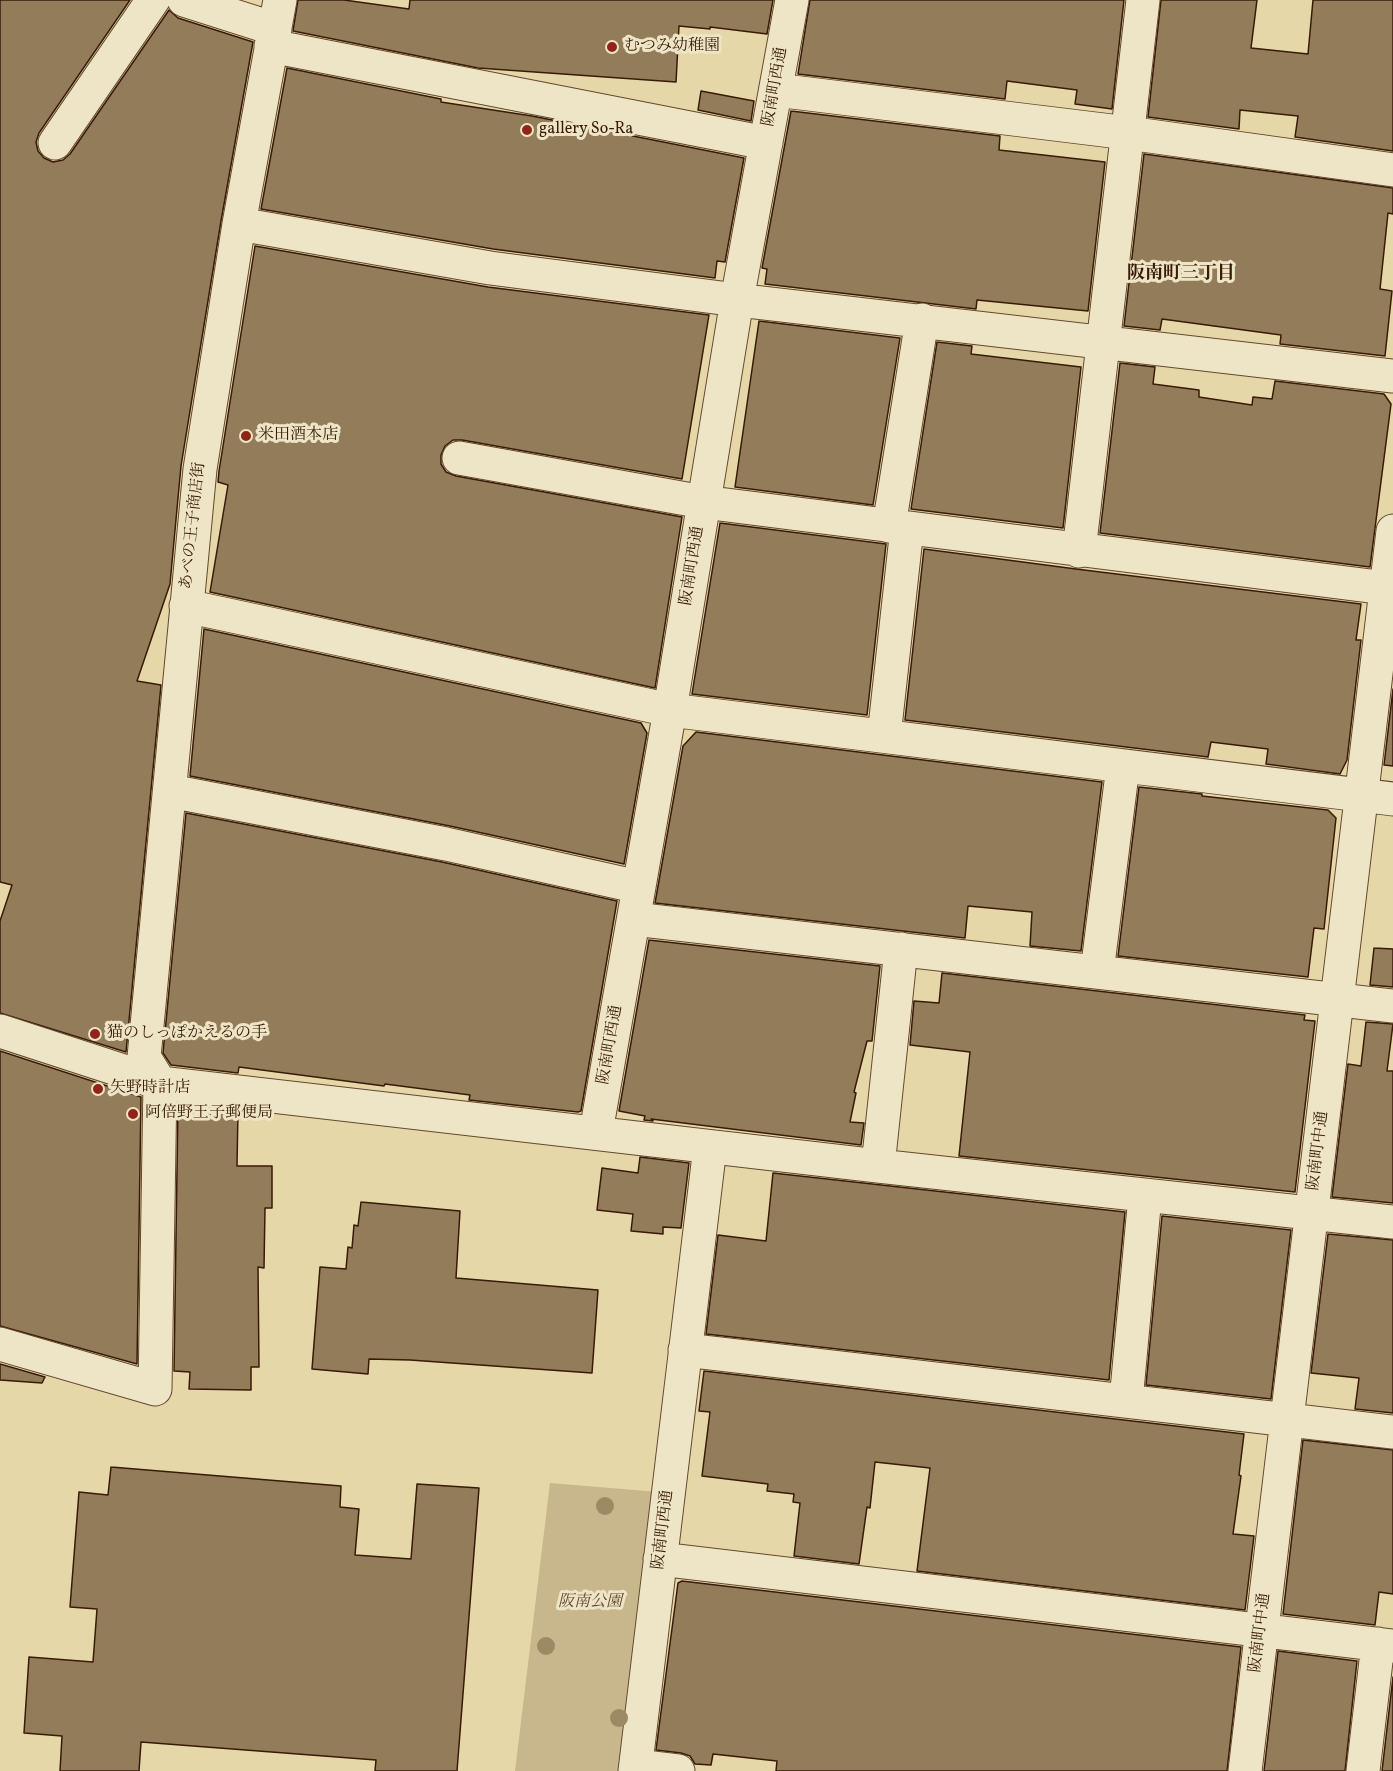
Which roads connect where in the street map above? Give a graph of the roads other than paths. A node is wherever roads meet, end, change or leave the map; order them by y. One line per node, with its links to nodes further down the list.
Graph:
1 (153, 0): 8 (street)
2 (184, 0): 5 (street)
3 (792, 0): 6 (street, 阪南町西通)
4 (1143, 0): 7 (street)
5 (275, 25): 9 (street); 11 (street, あべの王子商店街)
6 (776, 90): 7 (street); 9 (street, 阪南町西通)
7 (1128, 133): 10 (street); 14 (street)
8 (55, 143)
9 (766, 143): 12 (street, 阪南町西通)
10 (1393, 170)
11 (239, 224): 12 (street); 22 (street, あべの王子商店街)
12 (737, 300): 13 (street); 17 (street, 阪南町西通)
13 (922, 320): 14 (street); 18 (street)
14 (1105, 342): 15 (street); 20 (street)
15 (1393, 376)
16 (459, 458): 17 (street)
17 (703, 502): 18 (street); 23 (street, 阪南町西通)
18 (898, 527): 20 (street); 24 (street)
19 (1393, 531): 21 (street, 阪南町中通)
20 (1079, 551): 21 (street)
21 (1390, 589): 27 (street, 阪南町中通)
22 (186, 606): 23 (street); 26 (street, あべの王子商店街)
23 (670, 710): 24 (street); 28 (street, 阪南町西通)
24 (884, 736): 25 (street)
25 (1123, 766): 27 (street); 31 (street)
26 (170, 791): 28 (street); 35 (street, あべの王子商店街)
27 (1378, 797): 32 (street, 阪南町中通)
28 (639, 887): 29 (street, 阪南町西通)
29 (634, 919): 30 (street); 36 (street, 阪南町西通)
30 (901, 949): 31 (street); 38 (street)
31 (1097, 972): 32 (street)
32 (1337, 999): 33 (street); 40 (street, 阪南町中通)
33 (1393, 1006)
34 (0, 1031): 35 (street)
35 (152, 1070): 36 (street); 42 (street, あべの王子商店街)
36 (596, 1132): 37 (street)
37 (710, 1147): 38 (street); 43 (street, 阪南町西通)
38 (878, 1166): 39 (street)
39 (1145, 1196): 40 (street); 44 (street)
40 (1312, 1213): 41 (street); 45 (street, 阪南町中通)
41 (1393, 1222)
42 (0, 1344)
43 (685, 1350): 44 (street); 47 (street, 阪南町西通)
44 (1126, 1401): 45 (street)
45 (1287, 1420): 46 (street); 48 (street, 阪南町中通)
46 (1393, 1432)
47 (660, 1559): 48 (street); 50 (street, 阪南町西通)
48 (1262, 1631): 49 (street); 52 (street, 阪南町中通)
49 (1385, 1645): 53 (street)
50 (635, 1768): 51 (street)
51 (678, 1771)
52 (1245, 1771)
53 (1363, 1771)

